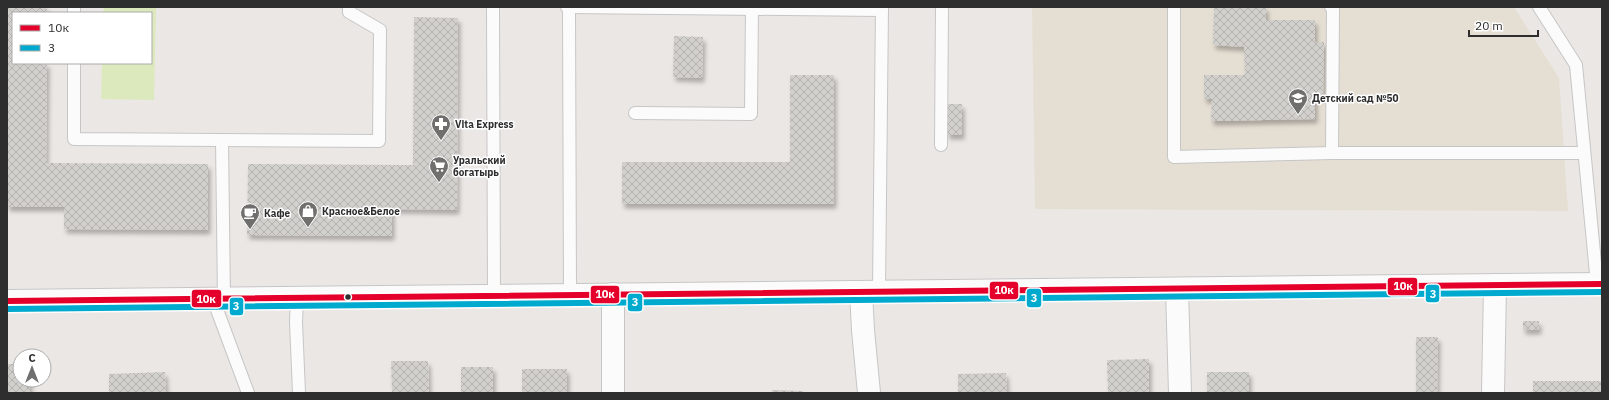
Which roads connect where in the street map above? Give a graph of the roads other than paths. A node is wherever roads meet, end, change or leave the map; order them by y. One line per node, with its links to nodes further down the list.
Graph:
1 (349, 7): 12 (lane)
2 (493, 7): 22 (lane)
3 (752, 7): 8 (lane); 9 (lane); 11 (lane)
4 (942, 7): 13 (lane)
5 (1174, 7): 14 (lane)
6 (1331, 7): 14 (lane)
7 (1539, 7): 15 (lane)
8 (568, 8): 21 (lane)
9 (882, 8): 19 (lane)
10 (74, 64): 12 (lane)
11 (635, 113)
12 (222, 140): 24 (lane)
13 (941, 145)
14 (1332, 153): 15 (lane)
15 (1584, 153): 16 (lane)
16 (1600, 284): 17 (main road)
17 (1495, 285): 18 (main road); 31 (main road)
18 (1177, 289): 19 (main road); 30 (main road)
19 (870, 291): 20 (main road); 29 (main road)
20 (613, 294): 21 (main road); 28 (main road)
21 (570, 295): 22 (main road)
22 (494, 296): 23 (main road)
23 (297, 298): 24 (main road); 27 (lane)
24 (219, 299): 25 (main road); 26 (lane)
25 (7, 301)
26 (248, 393)
27 (299, 393)
28 (613, 393)
29 (869, 393)
30 (1180, 393)
31 (1493, 393)

